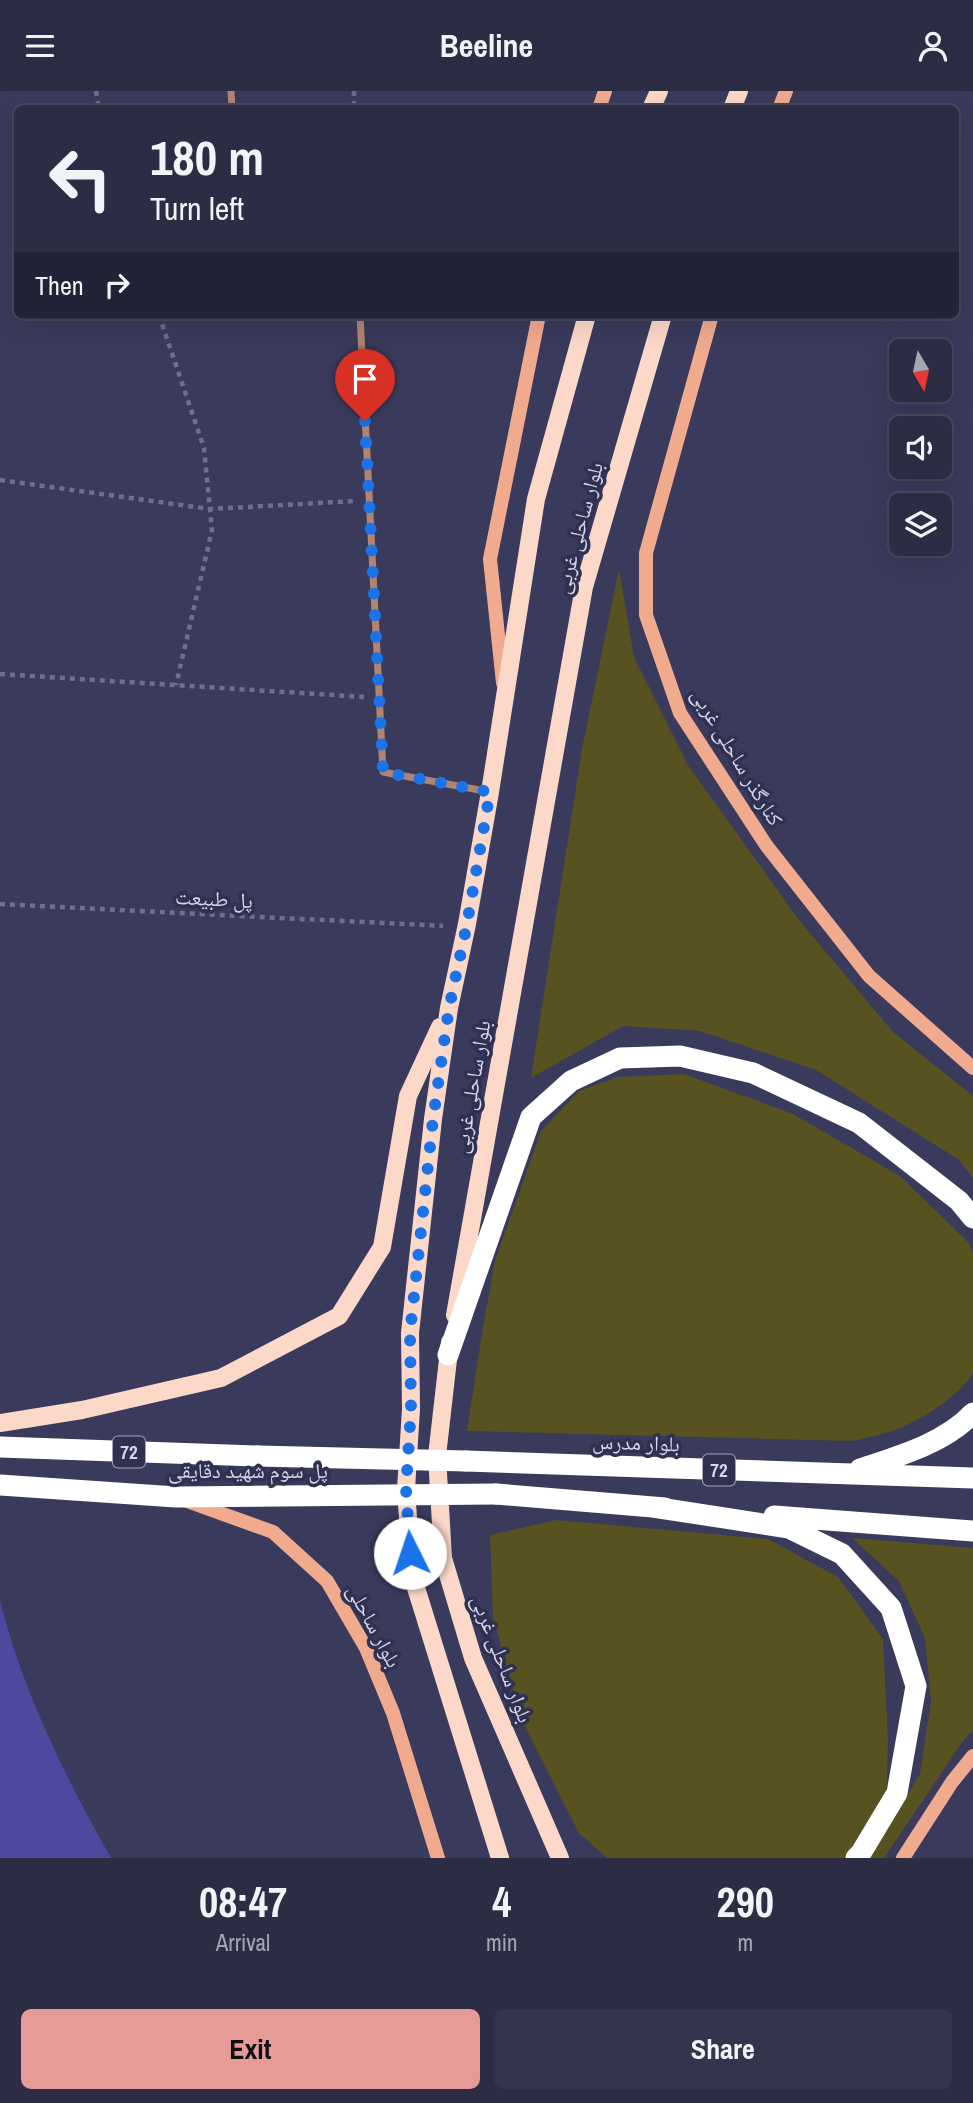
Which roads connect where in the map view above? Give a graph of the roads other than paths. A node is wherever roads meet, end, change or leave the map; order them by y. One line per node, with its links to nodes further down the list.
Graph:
1 (360, 319): 7 (street)
2 (538, 319): 6 (street)
3 (586, 319): 6 (main road, بلوار ساحلی غربی)
4 (662, 319): 11 (main road, بلوار ساحلی غربی)
5 (711, 319): 9 (street, کنارگذر ساحلی غربی)
6 (504, 692): 7 (main road, بلوار ساحلی غربی)
7 (490, 792): 8 (main road, بلوار ساحلی غربی)
8 (449, 1008): 13 (main road); 23 (main road, بلوار ساحلی غربی)
9 (973, 1068)
10 (973, 1218): 11 (highway)
11 (448, 1355): 24 (main road, بلوار ساحلی غربی)
12 (973, 1413): 15 (highway)
13 (0, 1423)
14 (0, 1447): 15 (highway, بلوار مدرس / 72, bridge)
15 (845, 1474): 16 (highway, بلوار مدرس / 72)
16 (973, 1478)
17 (0, 1485): 18 (highway, پل سوم شهید دقایقی / 72, bridge)
18 (176, 1497): 19 (highway, پل سوم شهید دقایقی / 72, bridge); 22 (street, بلوار ساحلی)
19 (653, 1507): 20 (highway, 72); 25 (highway)
20 (973, 1531)
21 (973, 1756): 26 (street)
22 (438, 1858)
23 (500, 1858)
24 (560, 1858)
25 (856, 1858)
26 (903, 1858)

